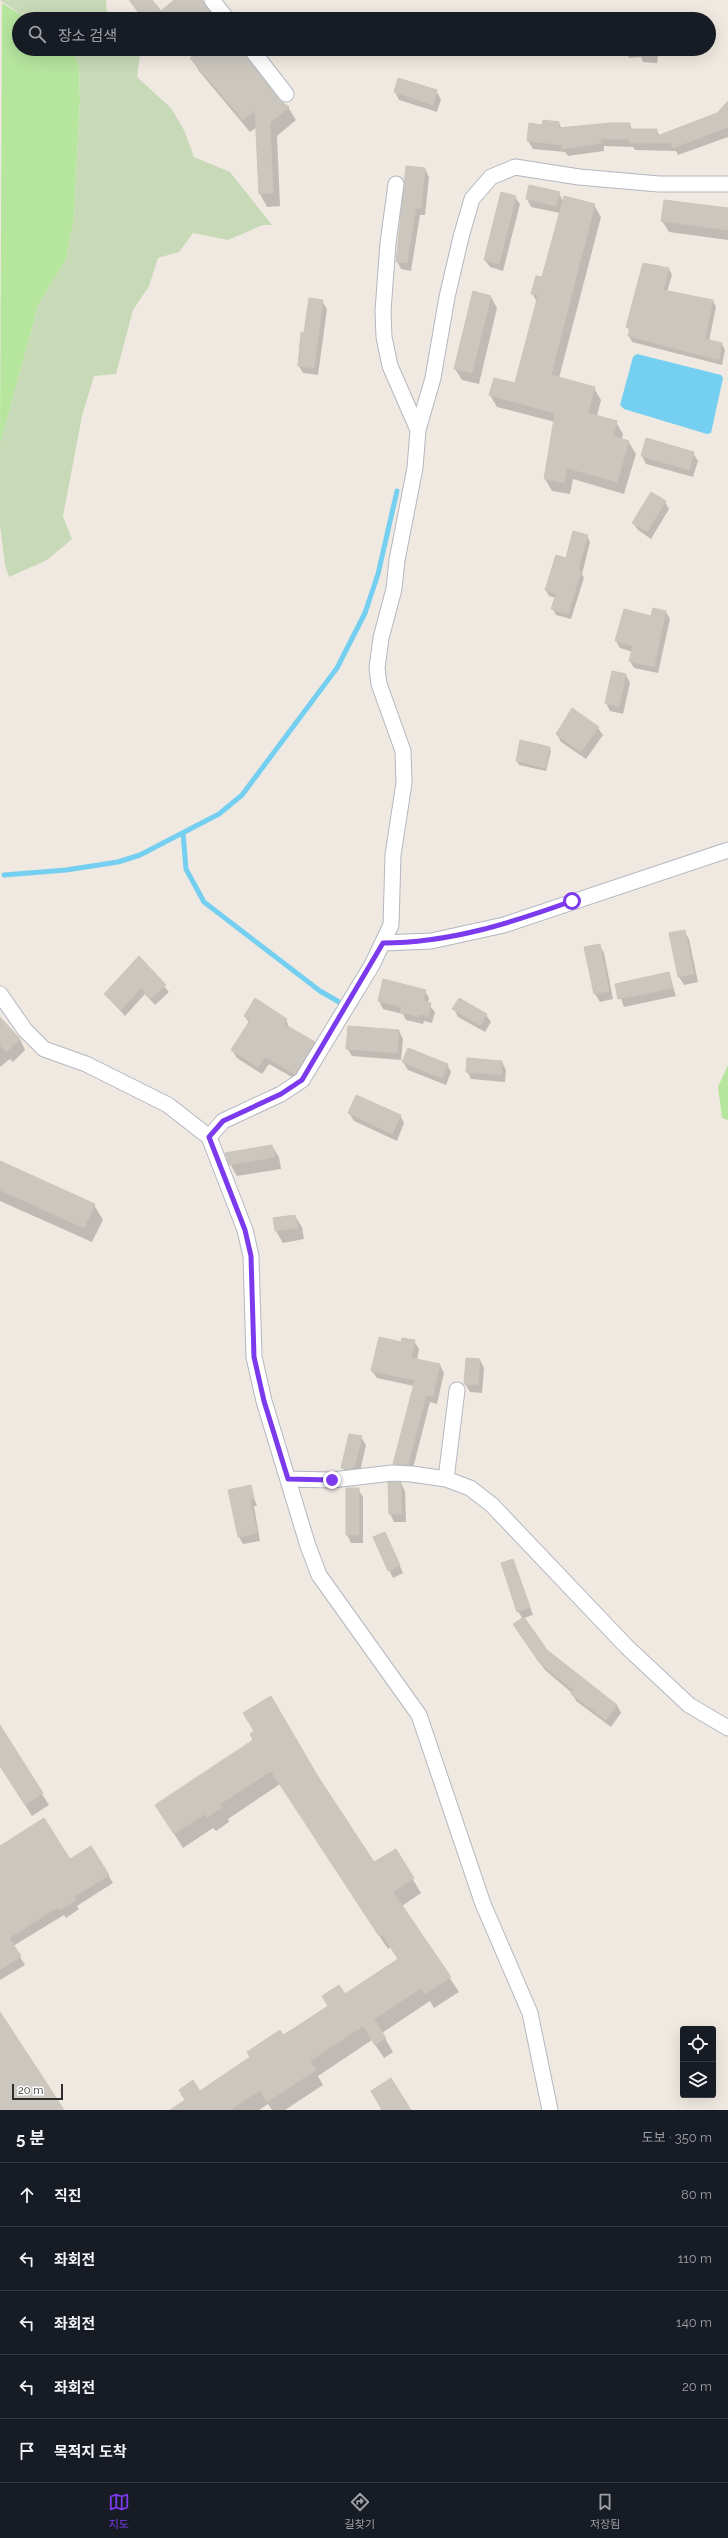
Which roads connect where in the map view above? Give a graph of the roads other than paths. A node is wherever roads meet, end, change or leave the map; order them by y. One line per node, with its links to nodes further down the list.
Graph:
1 (212, 0): 2 (street)
2 (221, 12)
3 (256, 56): 4 (street)
4 (286, 94)
5 (396, 184): 7 (street)
6 (728, 184): 7 (street)
7 (418, 430): 9 (street)
8 (728, 850): 9 (street)
9 (383, 943): 11 (street)
10 (0, 994): 11 (street)
11 (209, 1137): 13 (street)
12 (458, 1390): 14 (street)
13 (288, 1479): 14 (street); 16 (street)
14 (446, 1479): 15 (street)
15 (728, 1728)
16 (550, 2110)

